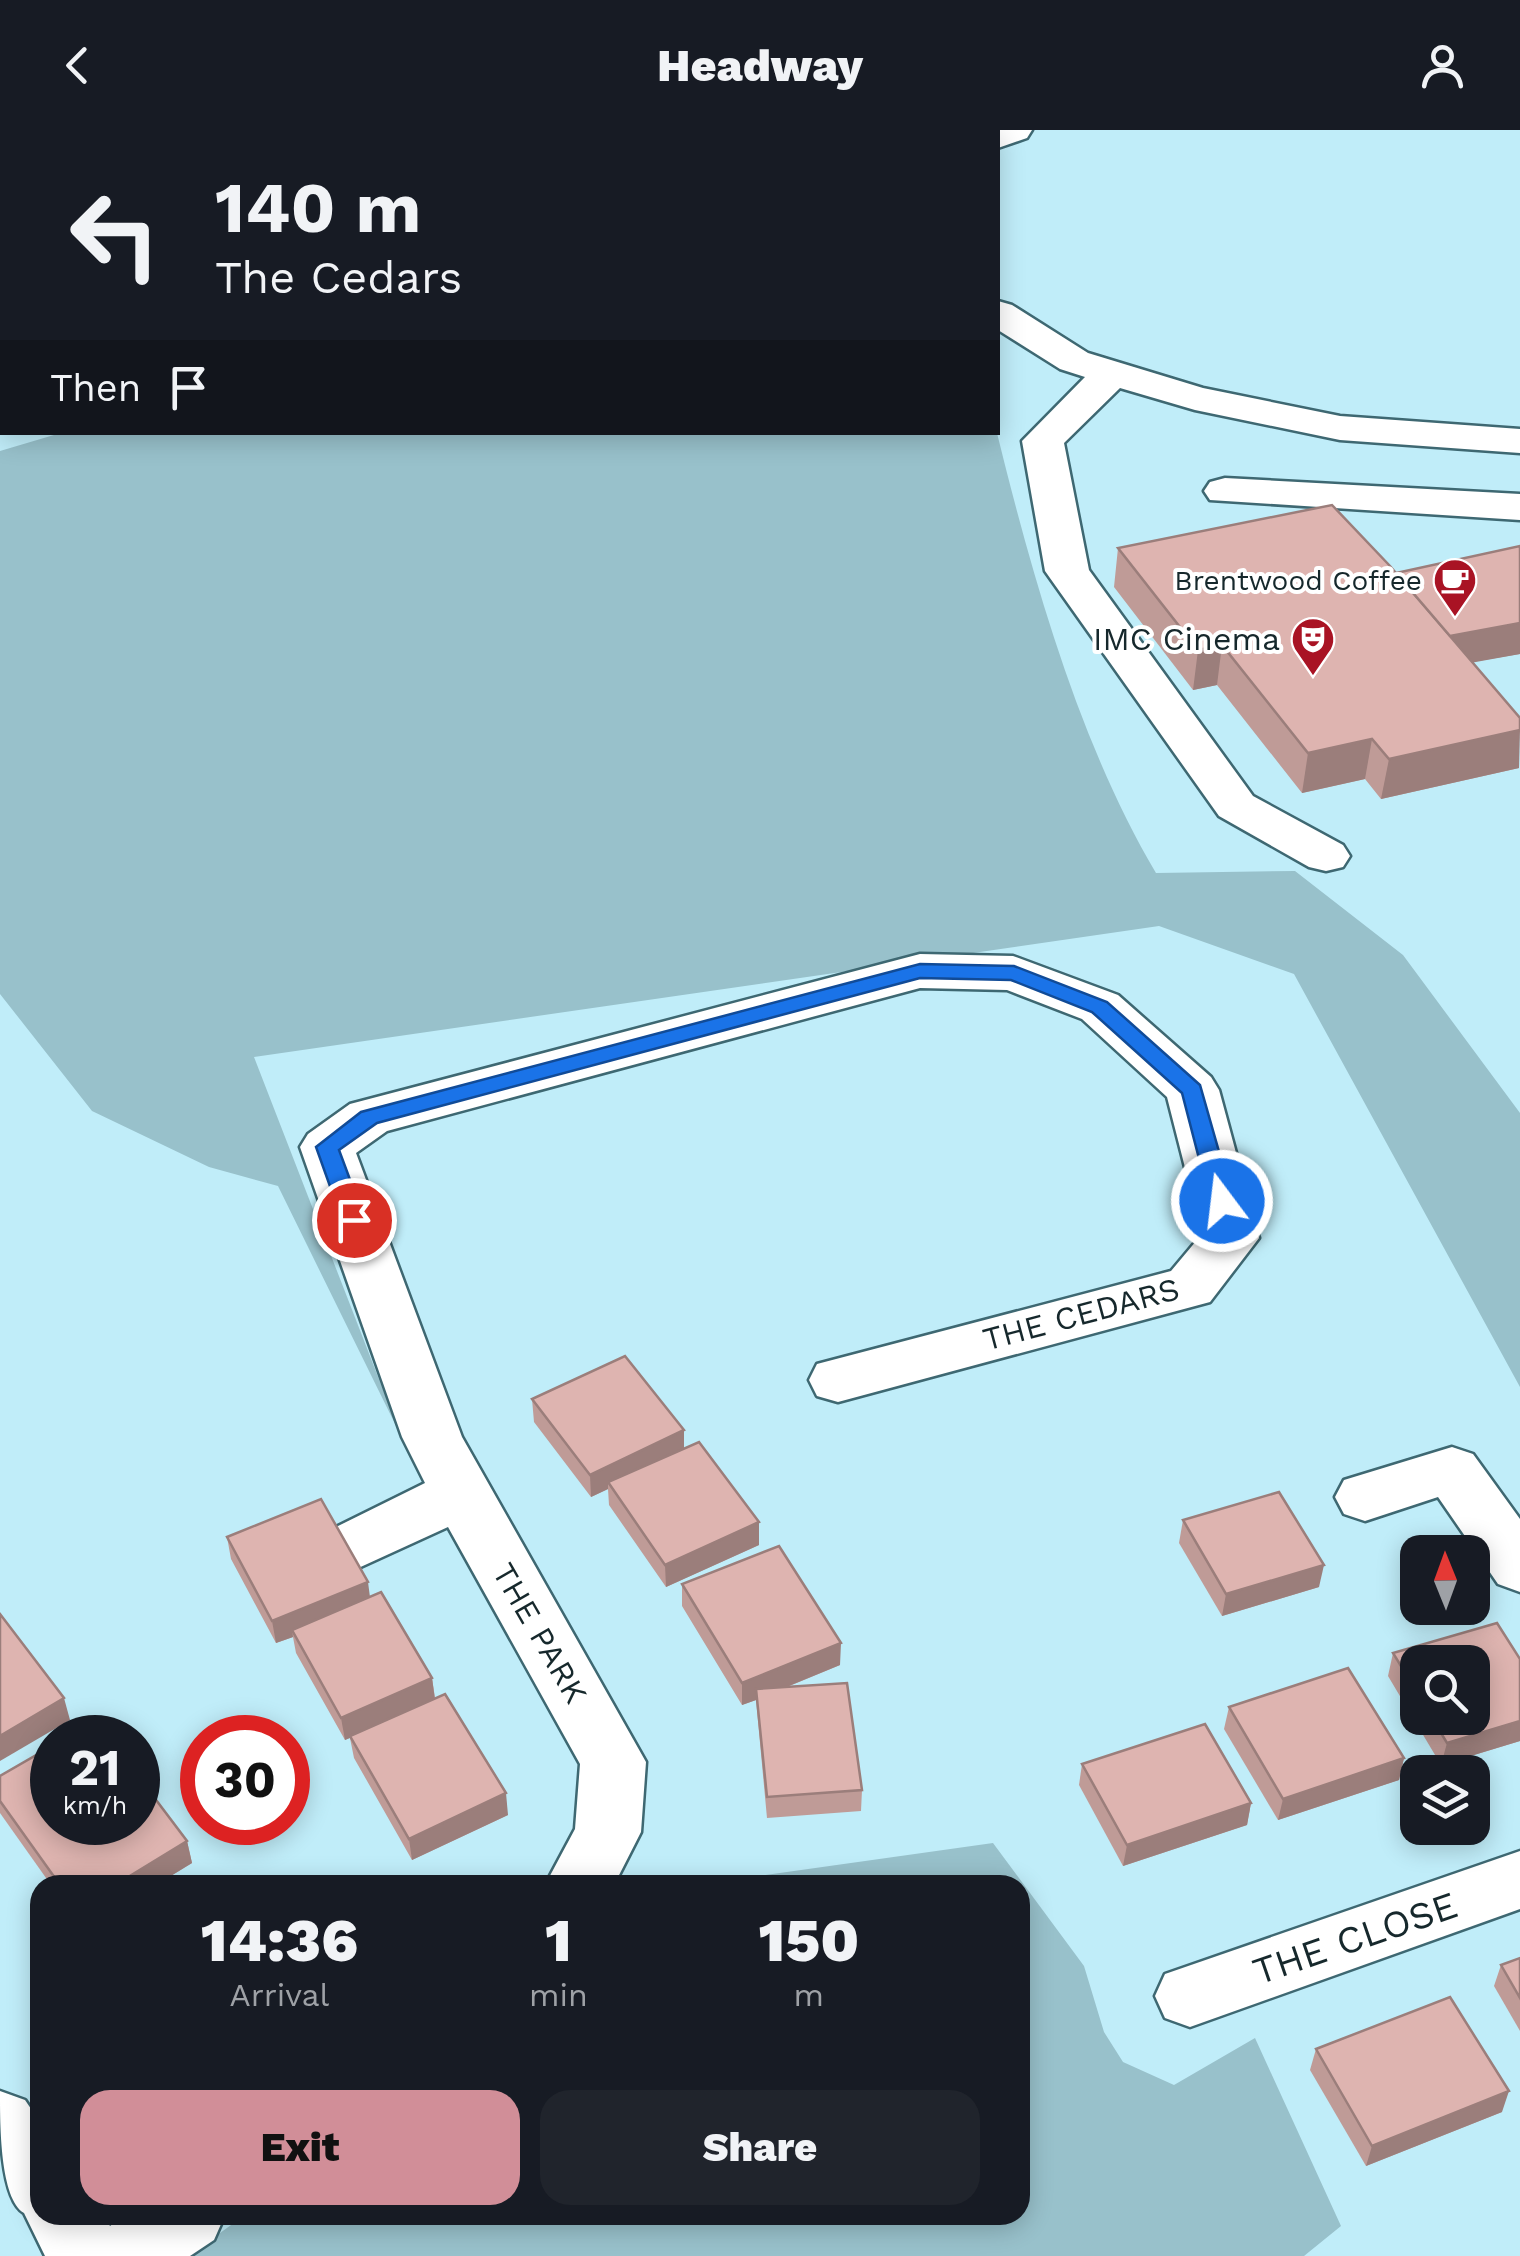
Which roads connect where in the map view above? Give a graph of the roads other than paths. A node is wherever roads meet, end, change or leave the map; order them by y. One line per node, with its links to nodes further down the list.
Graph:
1 (1000, 314): 2 (street)
2 (1111, 374): 3 (street); 6 (street)
3 (1520, 441)
4 (1225, 491): 5 (street)
5 (1520, 507)
6 (1326, 856)
7 (838, 1380): 8 (street, THE CEDARS)
8 (460, 1493): 10 (street); 12 (street, THE PARK)
9 (1364, 1497): 11 (street)
10 (354, 1546)
11 (1520, 1567)
12 (584, 1875)
13 (1520, 1880): 14 (street, THE CLOSE)
14 (1190, 1996)
15 (0, 2124): 16 (street)
16 (30, 2170)
17 (67, 2225): 19 (street)
18 (173, 2225): 20 (street)
19 (87, 2256)
20 (128, 2256)

